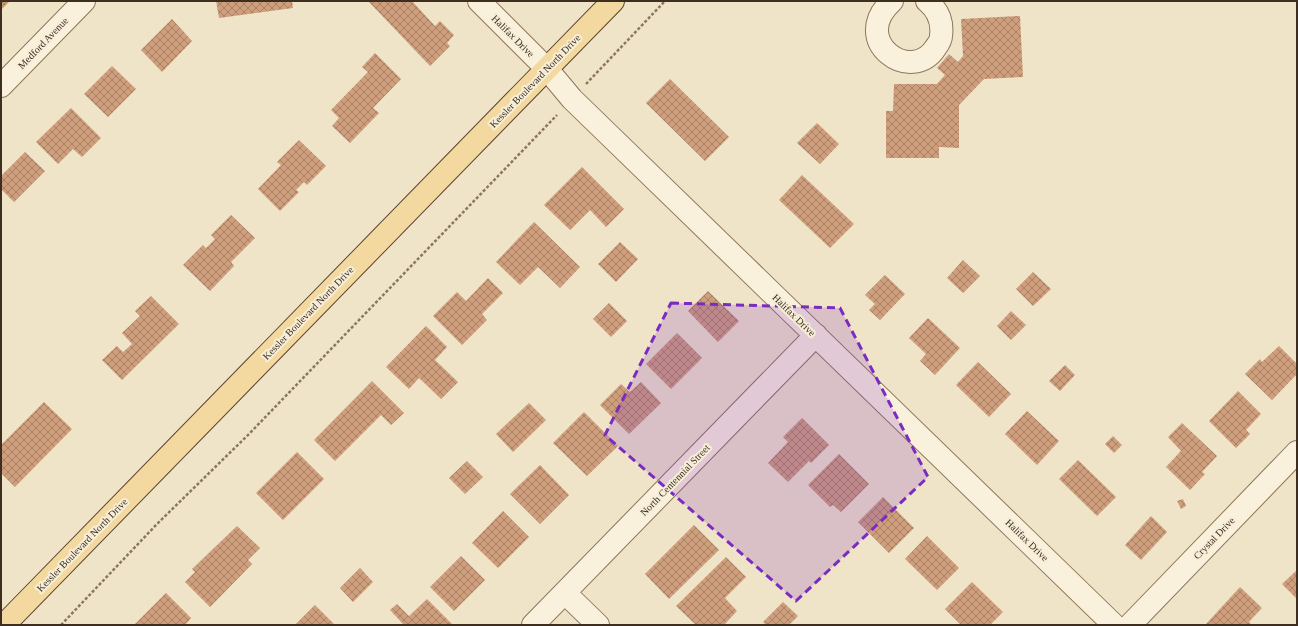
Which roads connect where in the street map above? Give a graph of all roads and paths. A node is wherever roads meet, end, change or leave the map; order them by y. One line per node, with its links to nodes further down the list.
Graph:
1 (84, 1): 8 (street, Medford Avenue)
2 (478, 1): 7 (street, Halifax Drive)
3 (612, 1): 7 (main road, Kessler Boulevard North Drive)
4 (666, 1): 9 (path)
5 (892, 1): 6 (street)
6 (927, 1)
7 (547, 69): 9 (street, Halifax Drive); 13 (main road, Kessler Boulevard North Drive)
8 (1, 86)
9 (572, 99): 10 (street, Halifax Drive); 14 (path)
10 (816, 335): 12 (street, North Centennial Street); 17 (street, Halifax Drive)
11 (1297, 452): 18 (street, Crystal Drive)
12 (565, 592): 15 (street, North Centennial Street); 16 (street)
13 (4, 625)
14 (61, 625)
15 (534, 625)
16 (598, 625)
17 (1114, 625)
18 (1130, 625)

